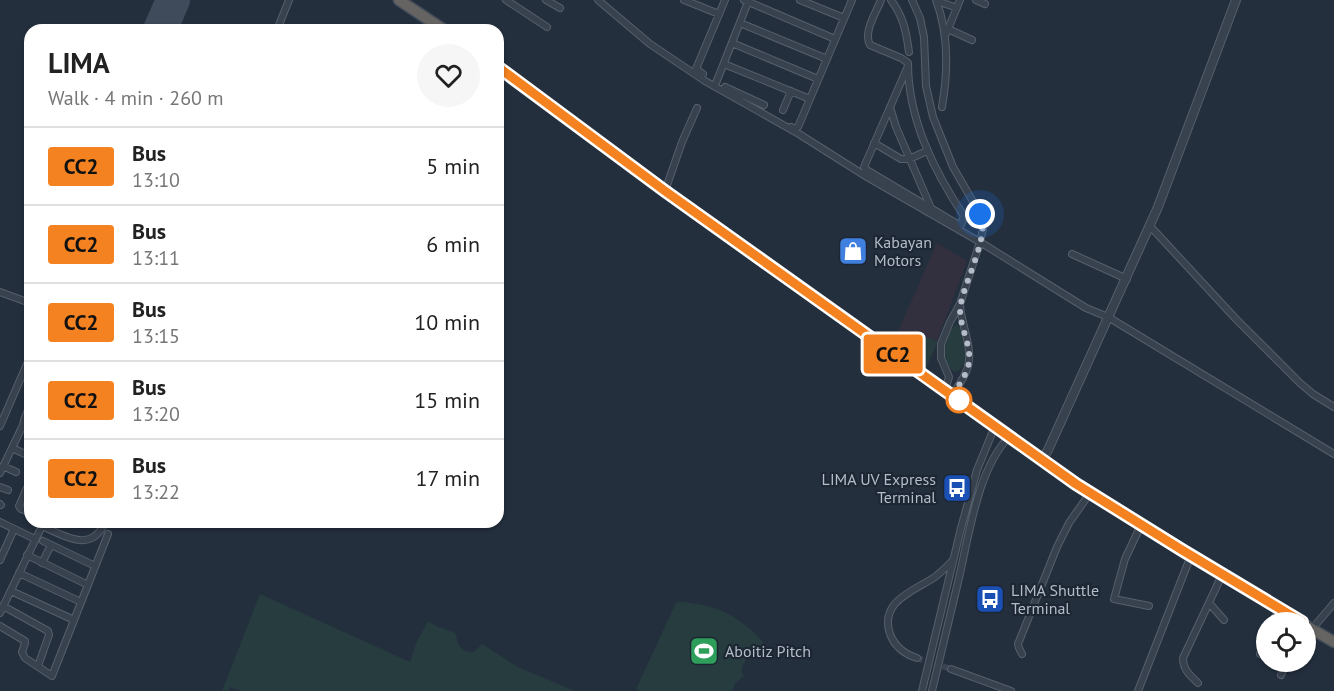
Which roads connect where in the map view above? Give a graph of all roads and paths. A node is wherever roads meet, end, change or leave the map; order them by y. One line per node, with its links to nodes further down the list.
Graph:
1 (289, 0): 24 (street)
2 (506, 0): 26 (street)
3 (546, 0): 19 (street)
4 (598, 0): 54 (street)
5 (684, 0): 21 (street)
6 (725, 0): 21 (street)
7 (800, 0): 22 (street)
8 (852, 0): 22 (street)
9 (881, 0): 34 (street)
10 (891, 0): 31 (street)
11 (912, 0): 54 (street)
12 (937, 0): 20 (street); 27 (street)
13 (960, 0): 20 (street)
14 (976, 0): 18 (street)
15 (1236, 0): 53 (street)
16 (746, 1): 23 (street); 28 (street)
17 (405, 2): 25 (highway)
18 (985, 4)
19 (560, 8)
20 (957, 8): 27 (street)
21 (719, 14): 37 (street)
22 (844, 18): 28 (street)
23 (740, 23): 30 (street); 32 (street)
24 (279, 24)
25 (436, 24)
26 (548, 27)
27 (947, 32): 29 (street); 44 (street)
28 (835, 39): 32 (street)
29 (972, 40)
30 (732, 43): 33 (street); 36 (street)
31 (909, 52)
32 (827, 59): 36 (street)
33 (724, 64): 37 (street); 40 (street)
34 (908, 66): 38 (street); 39 (street)
35 (504, 75): 51 (highway)
36 (818, 80): 42 (street)
37 (716, 83): 41 (street)
38 (900, 85): 39 (street); 43 (street)
39 (909, 85): 49 (street)
40 (791, 91): 42 (street); 46 (street)
41 (767, 97)
42 (810, 99): 47 (street)
43 (890, 106): 48 (street); 50 (street)
44 (942, 107)
45 (697, 108): 51 (street)
46 (783, 110)
47 (784, 123)
48 (874, 143): 50 (street); 52 (street)
49 (927, 151): 50 (street); 52 (street)
50 (909, 159): 52 (street)
51 (665, 191): 62 (highway)
52 (932, 209)
53 (1150, 226): 56 (street); 63 (street)
54 (980, 242): 59 (street); 60 (street)
55 (1072, 254): 56 (street)
56 (1127, 279): 60 (street)
57 (0, 291): 58 (street)
58 (24, 301)
59 (960, 304): 62 (street); 62 (street)
60 (1108, 317): 70 (street); 71 (street)
61 (24, 371): 64 (street)
62 (949, 393): 66 (highway)
63 (1334, 407)
64 (0, 426)
65 (24, 426): 68 (street)
66 (995, 426): 67 (highway); 84 (street)
67 (1010, 436): 71 (highway); 86 (street)
68 (12, 448): 69 (street); 72 (street)
69 (24, 453)
70 (1334, 454)
71 (1042, 460): 76 (highway)
72 (2, 469): 73 (street)
73 (16, 472)
74 (0, 487): 75 (street)
75 (8, 490)
76 (1090, 493): 80 (highway); 115 (street)
77 (24, 495): 78 (street)
78 (24, 511)
79 (0, 522): 85 (street)
80 (1141, 525): 93 (highway); 104 (street)
81 (41, 528): 88 (street)
82 (47, 528): 83 (street)
83 (102, 528)
84 (961, 528): 86 (street); 92 (street)
85 (14, 530): 88 (street); 94 (street)
86 (970, 530): 123 (street)
87 (108, 534): 96 (street)
88 (35, 538): 91 (street)
89 (44, 541): 90 (street)
90 (51, 545): 95 (street); 96 (street)
91 (27, 555): 95 (street); 97 (street)
92 (954, 555): 116 (street); 122 (street)
93 (1192, 557): 98 (highway); 125 (street)
94 (0, 560)
95 (42, 563): 99 (street)
96 (95, 566): 99 (street)
97 (19, 573): 100 (street); 101 (street)
98 (1222, 575): 103 (street); 105 (highway)
99 (88, 585): 101 (street)
100 (10, 591): 106 (street); 110 (street)
101 (81, 602): 110 (street)
102 (1334, 603): 109 (street)
103 (1209, 604): 111 (street); 121 (street)
104 (1149, 606)
105 (1279, 609): 107 (street); 108 (highway)
106 (2, 610): 117 (street)
107 (1278, 612)
108 (1284, 612)
109 (1316, 617)
110 (74, 620): 117 (street)
111 (1224, 620)
112 (0, 626): 117 (street)
113 (1316, 631): 114 (highway)
114 (1334, 642)
115 (1022, 654)
116 (917, 658)
117 (38, 666)
118 (951, 669): 124 (street)
119 (1282, 672): 120 (street)
120 (1281, 675)
121 (1198, 682)
122 (922, 691)
123 (932, 691)
124 (1011, 691)
125 (1138, 691)

